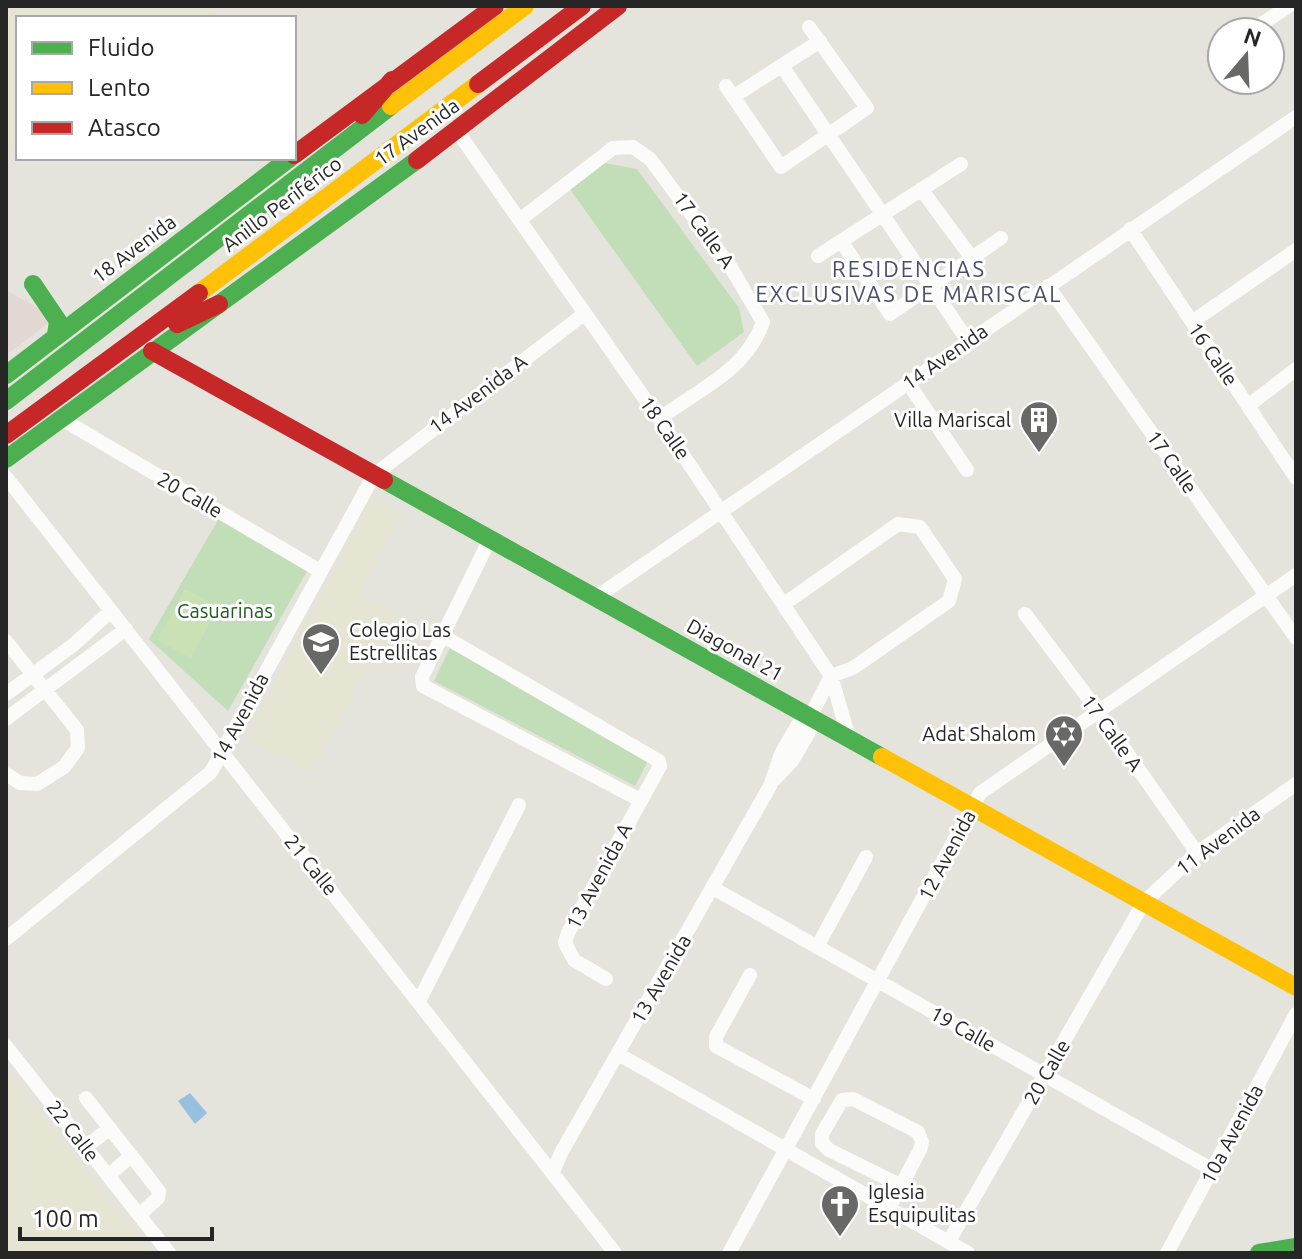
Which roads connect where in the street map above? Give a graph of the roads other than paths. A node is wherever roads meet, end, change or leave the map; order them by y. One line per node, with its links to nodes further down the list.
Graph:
1 (495, 6): 8 (main road, 18 Avenida)
2 (525, 6): 12 (main road, Anillo Periférico)
3 (582, 6): 34 (main road, Anillo Periférico)
4 (617, 7): 10 (main road, 17 Avenida)
5 (809, 27): 6 (street)
6 (820, 41): 7 (street); 11 (street)
7 (782, 66): 11 (street); 11 (street)
8 (392, 80): 12 (main road); 13 (main road, 18 Avenida)
9 (1296, 117): 19 (street, 14 Avenida)
10 (457, 131): 18 (street, 18 Calle); 28 (main road, 17 Avenida)
11 (829, 134): 17 (street)
12 (334, 149): 38 (main road, Anillo Periférico)
13 (296, 153)
14 (287, 160): 31 (main road, 18 Avenida)
15 (961, 164): 16 (street)
16 (921, 189): 17 (street); 24 (street)
17 (884, 214): 21 (street); 26 (street)
18 (521, 219): 29 (street, 18 Calle); 41 (street, 17 Calle A)
19 (1130, 229): 27 (street, 14 Avenida); 30 (street, 16 Calle)
20 (1001, 238): 24 (street)
21 (841, 241): 23 (street); 26 (street)
22 (1296, 250): 30 (street)
23 (818, 256)
24 (971, 257): 26 (street)
25 (33, 284): 31 (main road)
26 (931, 285): 32 (street)
27 (1048, 286): 32 (street, 14 Avenida); 52 (street, 17 Calle)
28 (219, 304): 33 (main road, 17 Avenida); 34 (main road)
29 (584, 314): 41 (street, 18 Calle); 45 (street, 14 Avenida A)
30 (1192, 322): 39 (street, 16 Calle)
31 (56, 335): 36 (main road, 18 Avenida)
32 (968, 341): 37 (street, 14 Avenida)
33 (152, 351): 40 (main road, 17 Avenida); 45 (main road, Diagonal 21)
34 (120, 352): 42 (main road, Anillo Periférico)
35 (1296, 369): 39 (street)
36 (6, 375)
37 (908, 383): 44 (street); 48 (street, 14 Avenida)
38 (6, 401)
39 (1248, 406): 47 (street, 16 Calle)
40 (60, 418): 43 (main road, 17 Avenida); 50 (street, 20 Calle)
41 (659, 419): 48 (street, 18 Calle)
42 (6, 435)
43 (6, 459)
44 (967, 470)
45 (374, 475): 49 (main road, Diagonal 21); 50 (street, 14 Avenida)
46 (6, 477): 55 (street, 21 Calle)
47 (1296, 478)
48 (722, 511): 53 (street, 14 Avenida); 54 (street, 18 Calle)
49 (490, 539): 53 (main road, Diagonal 21); 58 (street)
50 (320, 571): 69 (street, 14 Avenida)
51 (1296, 575): 52 (street, 12 Avenida)
52 (1266, 595): 59 (street, 17 Calle); 65 (street, 12 Avenida)
53 (595, 598): 66 (main road, Diagonal 21)
54 (784, 604): 62 (street, 18 Calle); 62 (street)
55 (111, 611): 57 (street, 21 Calle); 61 (street)
56 (1025, 614): 65 (street, 17 Calle A)
57 (126, 629): 63 (street); 69 (street, 21 Calle)
58 (443, 636): 72 (street, 13 Avenida A); 72 (street)
59 (1296, 638)
60 (6, 641): 61 (street)
61 (34, 674): 63 (street); 64 (street)
62 (831, 676): 66 (street, 13 Avenida); 68 (street, 18 Calle)
63 (47, 689): 67 (street); 70 (street)
64 (6, 694)
65 (1098, 711): 74 (street, 12 Avenida); 75 (street, 17 Calle A)
66 (810, 717): 68 (main road, Diagonal 21); 77 (street, 13 Avenida)
67 (6, 719)
68 (849, 738): 74 (main road, Diagonal 21)
69 (222, 753): 79 (street, 14 Avenida); 85 (street, 21 Calle)
70 (6, 774)
71 (1296, 784): 75 (street, 11 Avenida)
72 (640, 800): 82 (street, 13 Avenida A)
73 (519, 805): 85 (street)
74 (973, 807): 78 (main road, Diagonal 21); 83 (street, 12 Avenida)
75 (1197, 853): 78 (street, 11 Avenida)
76 (866, 857): 80 (street)
77 (713, 888): 80 (street, 19 Calle); 88 (street, 13 Avenida)
78 (1144, 902): 84 (main road, Diagonal 21); 89 (street, 20 Calle)
79 (7, 937)
80 (817, 947): 83 (street, 19 Calle)
81 (750, 975): 91 (street)
82 (606, 979)
83 (878, 981): 89 (street, 19 Calle); 91 (street, 12 Avenida)
84 (1296, 987)
85 (419, 1001): 97 (street, 21 Calle)
86 (1296, 1014): 96 (street, 10a Avenida)
87 (6, 1046): 93 (street, 22 Calle)
88 (618, 1054): 94 (street); 97 (street, 13 Avenida)
89 (1046, 1075): 96 (street, 19 Calle); 102 (street, 20 Calle)
90 (86, 1098): 92 (street)
91 (814, 1099): 94 (street, 12 Avenida)
92 (110, 1128): 93 (street); 95 (street)
93 (86, 1147): 98 (street, 22 Calle)
94 (785, 1150): 100 (street); 106 (street, 12 Avenida)
95 (131, 1156): 98 (street); 101 (street)
96 (1213, 1170): 108 (street, 10a Avenida)
97 (553, 1172): 105 (street, 21 Calle)
98 (108, 1176): 101 (street, 22 Calle)
99 (900, 1185): 99 (street); 100 (street)
100 (889, 1208): 102 (street)
101 (139, 1215): 104 (street, 22 Calle)
102 (949, 1241): 107 (street)
103 (1296, 1247): 109 (main road)
104 (169, 1253)
105 (615, 1253)
106 (729, 1253)
107 (968, 1253)
108 (1167, 1253)
109 (1259, 1253)

